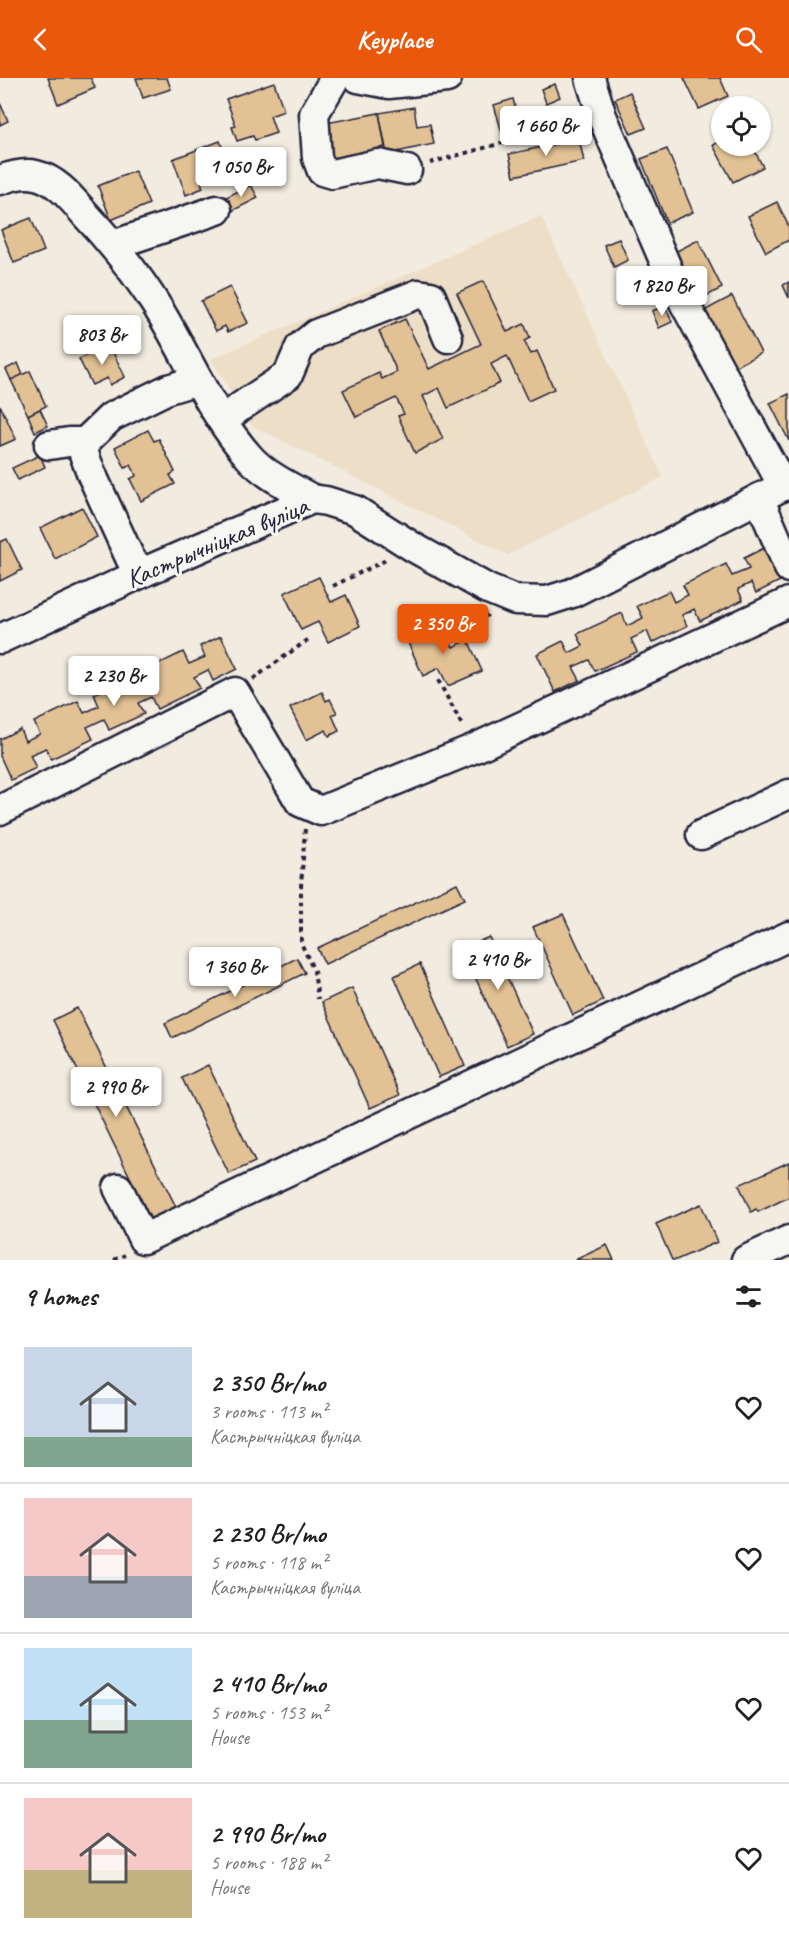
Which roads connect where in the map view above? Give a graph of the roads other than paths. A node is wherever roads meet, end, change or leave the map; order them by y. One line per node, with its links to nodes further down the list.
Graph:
1 (335, 78): 5 (street)
2 (358, 78): 3 (street)
3 (447, 78)
4 (590, 78): 14 (street)
5 (407, 170)
6 (0, 180): 8 (street)
7 (218, 210): 8 (street)
8 (113, 245): 10 (street)
9 (448, 338): 11 (street)
10 (198, 380): 11 (street); 12 (street)
11 (223, 421): 15 (street)
12 (85, 442): 13 (street); 17 (street)
13 (49, 445)
14 (777, 489): 15 (street, Кастрычніцкая вуліца); 16 (street)
15 (312, 499): 17 (street, Кастрычніцкая вуліца)
16 (789, 568)
17 (144, 572): 19 (street, Кастрычніцкая вуліца)
18 (789, 602): 21 (street)
19 (0, 639)
20 (789, 794): 22 (street)
21 (0, 810)
22 (701, 836)
23 (789, 936): 24 (street)
24 (118, 1188)
25 (789, 1240): 26 (street)
26 (746, 1260)

